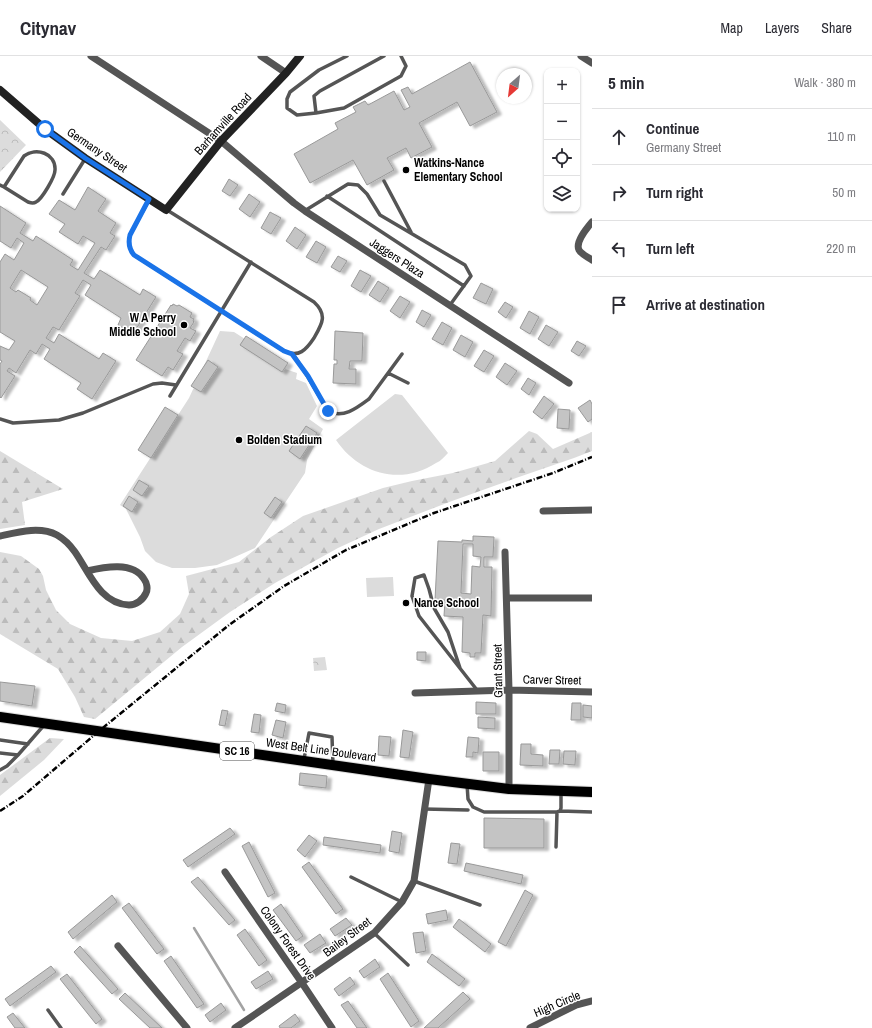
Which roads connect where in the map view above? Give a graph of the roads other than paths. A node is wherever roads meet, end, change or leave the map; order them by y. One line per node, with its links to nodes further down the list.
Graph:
1 (91, 56): 12 (street)
2 (261, 56): 9 (street)
3 (300, 56): 9 (street, Barhamville Road)
4 (347, 56): 11 (lane)
5 (384, 56): 11 (lane)
6 (401, 56): 11 (lane)
7 (581, 56): 8 (street)
8 (592, 63)
9 (286, 73): 12 (street, Barhamville Road)
10 (0, 90): 13 (street, Germany Street)
11 (316, 113)
12 (221, 141): 19 (street, Barhamville Road); 20 (street, Jaggers Plaza)
13 (85, 158): 16 (lane); 18 (street, Germany Street)
14 (384, 181): 22 (lane)
15 (2, 186): 15 (lane)
16 (63, 194)
17 (327, 196): 20 (lane); 22 (lane); 25 (lane)
18 (149, 199): 19 (street, Germany Street); 27 (lane)
19 (166, 210): 24 (lane)
20 (305, 211): 26 (street, Jaggers Plaza)
21 (592, 222): 23 (street)
22 (411, 233): 25 (lane)
23 (592, 260)
24 (251, 262): 27 (lane); 28 (lane)
25 (464, 286): 26 (lane)
26 (450, 305): 32 (street, Jaggers Plaza)
27 (221, 311): 28 (lane); 33 (lane)
28 (292, 354): 30 (lane)
29 (402, 354): 30 (lane)
30 (388, 373): 31 (lane)
31 (408, 383)
32 (569, 383)
33 (176, 385): 34 (lane); 35 (lane)
34 (170, 396)
35 (0, 419)
36 (592, 510): 37 (street)
37 (542, 511)
38 (0, 536): 40 (street)
39 (505, 552): 41 (street, Grant Street)
40 (87, 571): 40 (street)
41 (507, 598): 42 (street); 44 (street, Grant Street)
42 (592, 598)
43 (460, 668): 43 (lane); 45 (lane)
44 (509, 690): 45 (street, Carver Street); 46 (street, Carver Street); 59 (street, Grant Street)
45 (478, 691): 47 (street, Carver Street)
46 (592, 692)
47 (415, 693)
48 (0, 717): 49 (main road, West Belt Line Boulevard / SC 16)
49 (46, 724): 51 (lane); 54 (main road, West Belt Line Boulevard / SC 16)
50 (0, 740): 51 (lane)
51 (28, 744): 53 (lane)
52 (0, 753): 53 (lane)
53 (18, 755): 56 (lane)
54 (304, 761): 55 (main road, West Belt Line Boulevard / SC 16); 55 (lane)
55 (333, 765): 57 (main road, West Belt Line Boulevard / SC 16)
56 (0, 770)
57 (429, 779): 58 (main road, West Belt Line Boulevard / SC 16); 62 (street, Bailey Street)
58 (468, 783): 59 (main road, West Belt Line Boulevard / SC 16); 64 (lane)
59 (510, 789): 60 (main road, West Belt Line Boulevard / SC 16)
60 (561, 791): 61 (main road, West Belt Line Boulevard / SC 16); 64 (lane)
61 (592, 792)
62 (424, 809): 63 (lane); 69 (street, Bailey Street)
63 (468, 810)
64 (558, 812): 65 (lane); 66 (lane)
65 (592, 812)
66 (556, 847)
67 (225, 872): 75 (street, Colony Forest Drive)
68 (351, 877): 70 (lane)
69 (414, 881): 70 (street, Bailey Street); 71 (lane)
70 (402, 902): 72 (street, Bailey Street)
71 (480, 905)
72 (374, 933): 74 (lane); 75 (street, Bailey Street)
73 (118, 946): 79 (street)
74 (408, 965)
75 (302, 982): 80 (street, Bailey Street); 81 (street, Colony Forest Drive)
76 (592, 1002): 82 (street, High Circle)
77 (48, 1010): 78 (lane)
78 (61, 1028)
79 (186, 1028)
80 (235, 1028)
81 (332, 1028)
82 (530, 1028)

